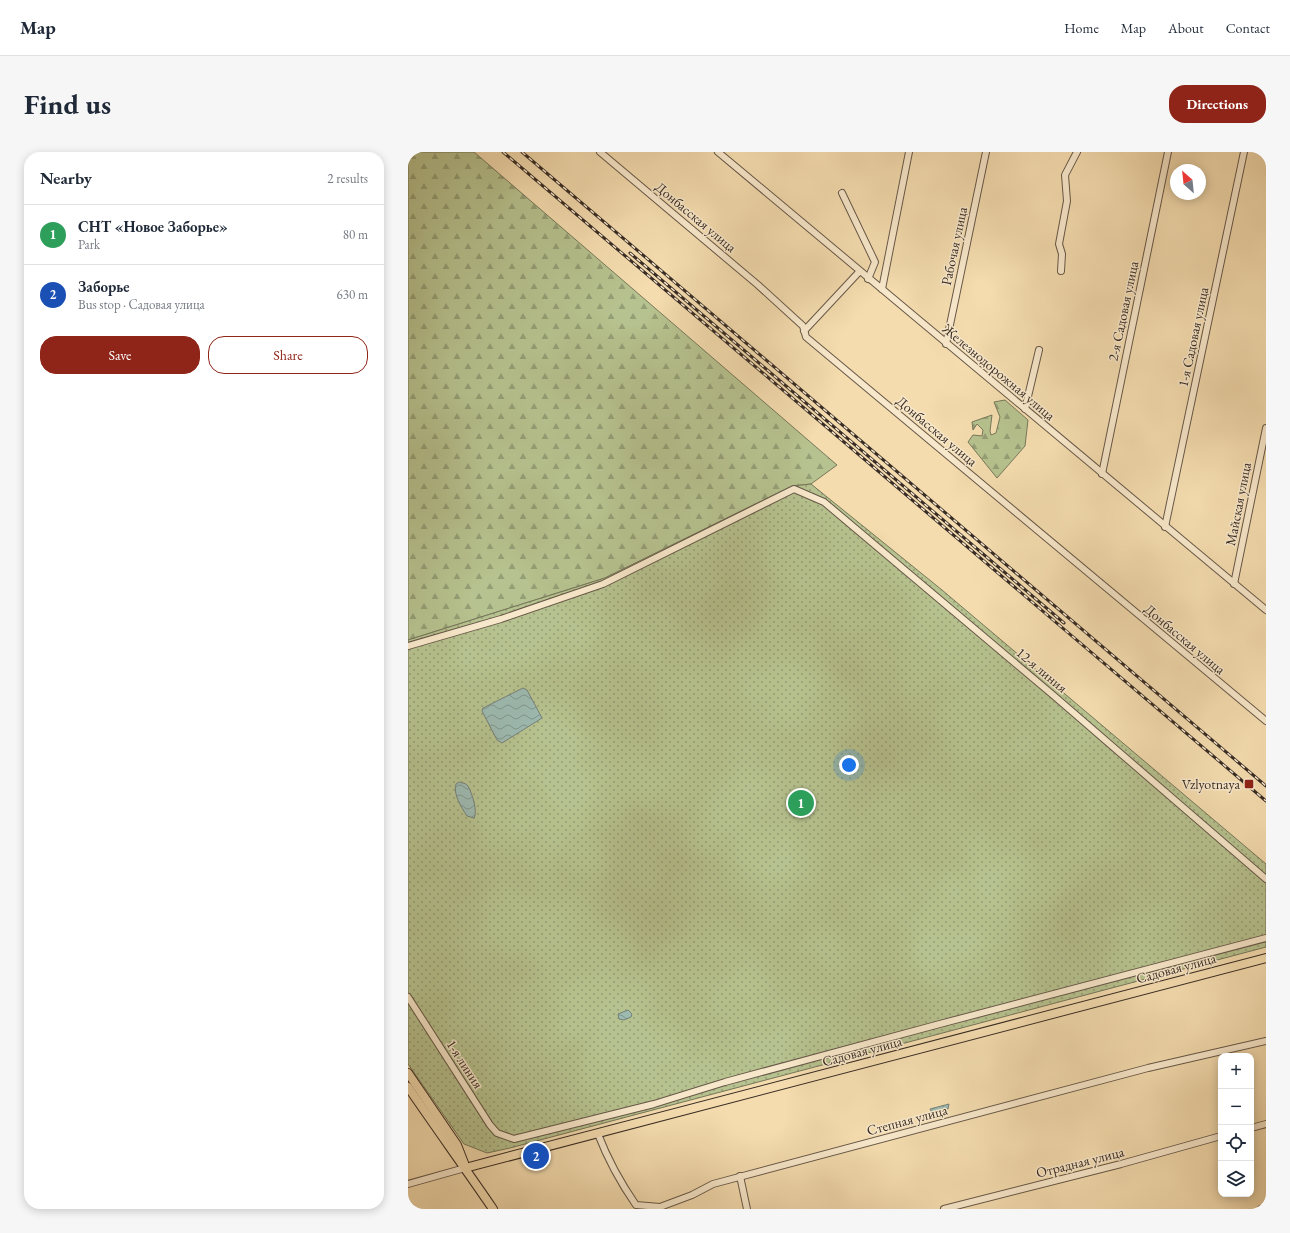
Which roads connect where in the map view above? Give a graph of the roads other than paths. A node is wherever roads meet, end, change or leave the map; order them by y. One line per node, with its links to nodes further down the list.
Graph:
1 (600, 152): 15 (street, Донбасская улица)
2 (718, 152): 12 (street, Железнодорожная улица)
3 (909, 152): 10 (street)
4 (986, 152): 16 (street, Рабочая улица)
5 (1077, 152): 11 (street)
6 (1168, 152): 20 (street, 2-я Садовая улица)
7 (1244, 152): 21 (street, 1-я Садовая улица)
8 (842, 193): 9 (street)
9 (875, 262): 10 (street); 13 (street)
10 (886, 267): 14 (street)
11 (1061, 271)
12 (859, 272): 13 (street, Железнодорожная улица); 15 (street)
13 (868, 279): 14 (street, Железнодорожная улица)
14 (882, 289): 16 (street, Железнодорожная улица)
15 (804, 331): 25 (street, Донбасская улица)
16 (946, 344): 18 (street, Железнодорожная улица)
17 (1039, 350): 18 (street)
18 (1025, 409): 20 (street, Железнодорожная улица)
19 (1266, 428): 22 (street, Майская улица)
20 (1102, 474): 21 (street, Железнодорожная улица)
21 (1166, 527): 22 (street, Железнодорожная улица)
22 (1234, 584): 23 (street, Железнодорожная улица)
23 (1266, 610)
24 (408, 646): 26 (street, 12-я линия)
25 (1266, 721)
26 (1266, 879)
27 (1266, 938): 29 (street, 1-я линия)
28 (1266, 958): 35 (main road, Садовая улица)
29 (408, 997)
30 (1266, 1041): 38 (street, Степная улица)
31 (408, 1073): 37 (main road)
32 (408, 1087): 37 (main road)
33 (1266, 1124): 34 (street)
34 (1254, 1127)
35 (598, 1134): 37 (main road, Садовая улица); 38 (street, Степная улица)
36 (1218, 1137): 43 (street, Отрадная улица)
37 (465, 1168): 39 (street); 41 (main road)
38 (740, 1176): 42 (street)
39 (409, 1182)
40 (1266, 1208): 44 (street)
41 (494, 1209)
42 (747, 1209)
43 (944, 1209)
44 (1261, 1209)

